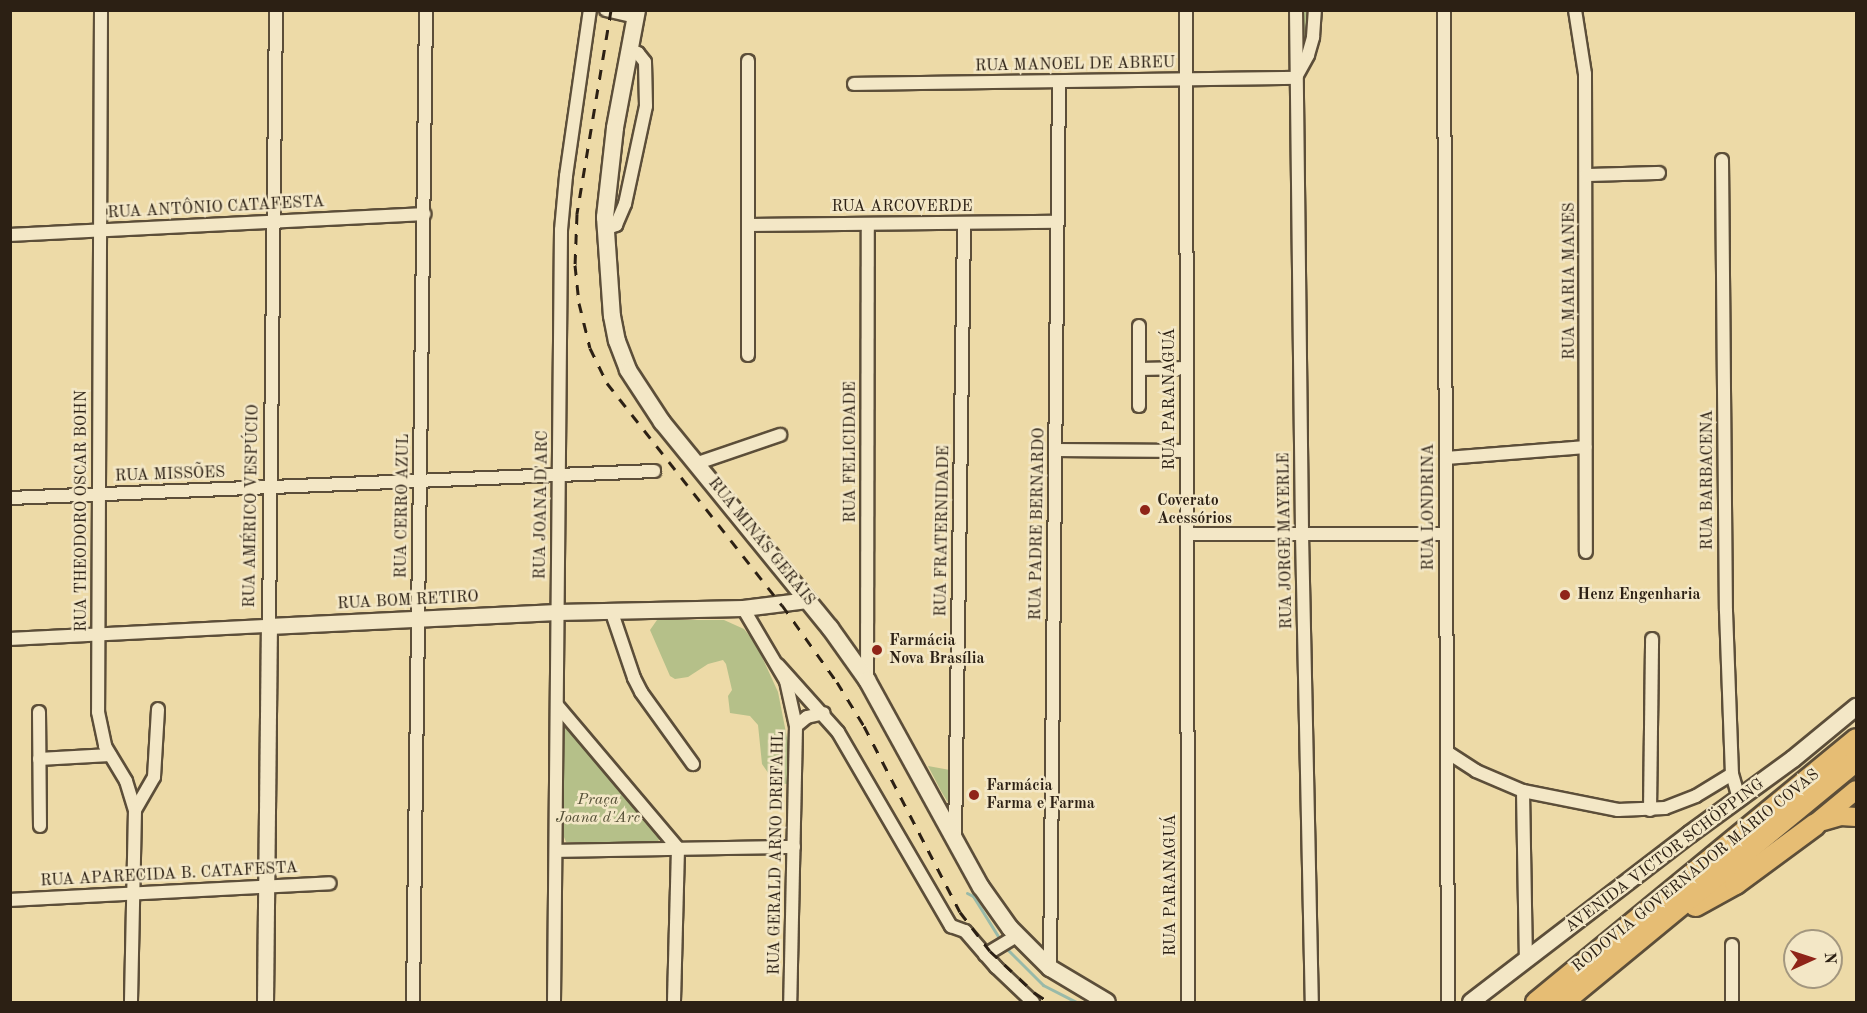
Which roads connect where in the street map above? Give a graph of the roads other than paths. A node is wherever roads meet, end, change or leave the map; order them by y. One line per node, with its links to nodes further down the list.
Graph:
1 (101, 10): 28 (street, RUA THEODORO OSCAR BOHN)
2 (276, 10): 22 (street, RUA AMÉRICO VESPÚCIO)
3 (426, 10): 21 (street, RUA CERRO AZUL)
4 (590, 10): 42 (street, RUA JOANA D'ARC)
5 (606, 10): 11 (street)
6 (1186, 10): 15 (street, RUA PARANAGUÁ)
7 (1296, 10): 14 (street, RUA JORGE MAYERLE)
8 (1315, 10): 14 (street, RUA JORGE MAYERLE)
9 (1444, 10): 39 (street, RUA LONDRINA)
10 (1575, 10): 20 (street, RUA MARIA MANES)
11 (636, 14): 12 (main road, RUA MINAS GERAIS)
12 (628, 50): 27 (main road, RUA MINAS GERAIS); 27 (street)
13 (748, 62): 26 (street)
14 (1295, 78): 15 (street, RUA MANOEL DE ABREU); 48 (street, RUA JORGE MAYERLE)
15 (1186, 80): 16 (street, RUA MANOEL DE ABREU); 32 (street, RUA PARANAGUÁ)
16 (1059, 82): 17 (street, RUA MANOEL DE ABREU); 23 (street, RUA PADRE BERNARDO)
17 (854, 84)
18 (1722, 160): 74 (street, RUA BARBACENA)
19 (1659, 173): 20 (street)
20 (1586, 175): 36 (street, RUA MARIA MANES)
21 (424, 214): 22 (street, RUA ANTÔNIO CATAFESTA); 43 (street, RUA CERRO AZUL)
22 (273, 222): 28 (street, RUA ANTÔNIO CATAFESTA); 44 (street, RUA AMÉRICO VESPÚCIO)
23 (1057, 222): 24 (street, RUA ARCOVERDE); 37 (street, RUA PADRE BERNARDO)
24 (964, 223): 25 (street, RUA ARCOVERDE); 83 (street, RUA FRATERNIDADE)
25 (868, 224): 26 (street, RUA ARCOVERDE); 61 (street, RUA FELICIDADE)
26 (748, 225): 31 (street)
27 (605, 229): 40 (main road, RUA MINAS GERAIS)
28 (100, 230): 29 (street, RUA ANTÔNIO CATAFESTA); 45 (street, RUA THEODORO OSCAR BOHN)
29 (10, 235)
30 (1139, 326): 33 (street)
31 (748, 355)
32 (1187, 368): 33 (street); 38 (street, RUA PARANAGUÁ)
33 (1139, 369): 34 (street)
34 (1139, 406)
35 (780, 435): 40 (street)
36 (1586, 447): 39 (street); 50 (street, RUA MARIA MANES)
37 (1055, 450): 38 (street); 96 (street, RUA PADRE BERNARDO)
38 (1187, 452): 47 (street, RUA PARANAGUÁ)
39 (1446, 458): 49 (street, RUA LONDRINA)
40 (698, 463): 51 (main road, RUA MINAS GERAIS)
41 (654, 471): 42 (street, RUA MISSÕES)
42 (558, 475): 43 (street, RUA MISSÕES); 54 (street, RUA JOANA D'ARC)
43 (420, 481): 44 (street, RUA MISSÕES); 55 (street, RUA CERRO AZUL)
44 (270, 488): 45 (street, RUA MISSÕES); 56 (street, RUA AMÉRICO VESPÚCIO)
45 (98, 495): 46 (street, RUA MISSÕES); 57 (street, RUA THEODORO OSCAR BOHN)
46 (10, 498)
47 (1187, 534): 48 (street); 105 (street, RUA PARANAGUÁ)
48 (1302, 534): 49 (street); 106 (street, RUA JORGE MAYERLE)
49 (1446, 534): 69 (street, RUA LONDRINA)
50 (1586, 552)
51 (807, 600): 52 (street, RUA BOM RETIRO); 61 (main road, RUA MINAS GERAIS)
52 (743, 608): 53 (street, RUA BOM RETIRO); 60 (street, RUA GERALD ARNO DREFAHL)
53 (611, 610): 54 (street, RUA BOM RETIRO); 73 (street)
54 (557, 612): 55 (street, RUA BOM RETIRO); 62 (street, RUA JOANA D'ARC)
55 (418, 619): 56 (street, RUA BOM RETIRO); 99 (street, RUA CERRO AZUL)
56 (269, 626): 57 (street, RUA BOM RETIRO); 88 (street, RUA AMÉRICO VESPÚCIO)
57 (97, 635): 58 (street, RUA BOM RETIRO); 70 (street, RUA THEODORO OSCAR BOHN)
58 (10, 639)
59 (1652, 639): 79 (street)
60 (778, 665): 66 (street); 67 (street, RUA GERALD ARNO DREFAHL)
61 (867, 680): 83 (main road, RUA MINAS GERAIS)
62 (556, 705): 85 (street); 86 (street, RUA JOANA D'ARC)
63 (1857, 707): 77 (main road, AVENIDA VICTOR SCHÖPPING)
64 (158, 709): 78 (street)
65 (39, 712): 71 (street)
66 (824, 713): 67 (street); 94 (street)
67 (796, 726): 84 (street, RUA GERALD ARNO DREFAHL)
68 (1857, 739): 109 (highway, RODOVIA GOVERNADOR MÁRIO COVAS)
69 (1447, 752): 75 (street); 107 (street, RUA LONDRINA)
70 (110, 755): 71 (street); 78 (street, RUA THEODORO OSCAR BOHN)
71 (39, 759): 82 (street)
72 (1857, 760): 91 (highway, RODOVIA GOVERNADOR MÁRIO COVAS)
73 (693, 764)
74 (1732, 774): 77 (street, RUA BARBACENA); 79 (street)
75 (1523, 790): 79 (street); 95 (street)
76 (1857, 790): 81 (main road)
77 (1739, 799): 95 (main road, AVENIDA VICTOR SCHÖPPING)
78 (135, 810): 89 (street, RUA THEODORO OSCAR BOHN)
79 (1650, 810)
80 (1857, 817): 81 (main road)
81 (1815, 824): 91 (highway)
82 (40, 826)
83 (955, 840): 92 (main road, RUA MINAS GERAIS)
84 (794, 847): 85 (street); 102 (street, RUA GERALD ARNO DREFAHL)
85 (678, 849): 86 (street); 101 (street)
86 (556, 851): 100 (street, RUA JOANA D'ARC)
87 (330, 883): 88 (street, RUA APARECIDA B. CATAFESTA)
88 (266, 887): 89 (street, RUA APARECIDA B. CATAFESTA); 98 (street, RUA AMÉRICO VESPÚCIO)
89 (135, 894): 90 (street, RUA APARECIDA B. CATAFESTA); 97 (street, RUA THEODORO OSCAR BOHN)
90 (10, 900)
91 (1647, 932): 110 (highway, RODOVIA GOVERNADOR MÁRIO COVAS)
92 (1017, 936): 94 (street); 96 (main road, RUA MINAS GERAIS)
93 (1732, 945): 111 (street)
94 (985, 955): 103 (street)
95 (1526, 961): 108 (main road, AVENIDA VICTOR SCHÖPPING)
96 (1050, 968): 104 (main road, RUA MINAS GERAIS)
97 (131, 1002)
98 (265, 1002)
99 (413, 1002)
100 (554, 1002)
101 (674, 1002)
102 (790, 1002)
103 (1033, 1002)
104 (1107, 1002)
105 (1188, 1002)
106 (1312, 1002)
107 (1448, 1002)
108 (1471, 1002)
109 (1536, 1002)
110 (1562, 1002)
111 (1732, 1002)

